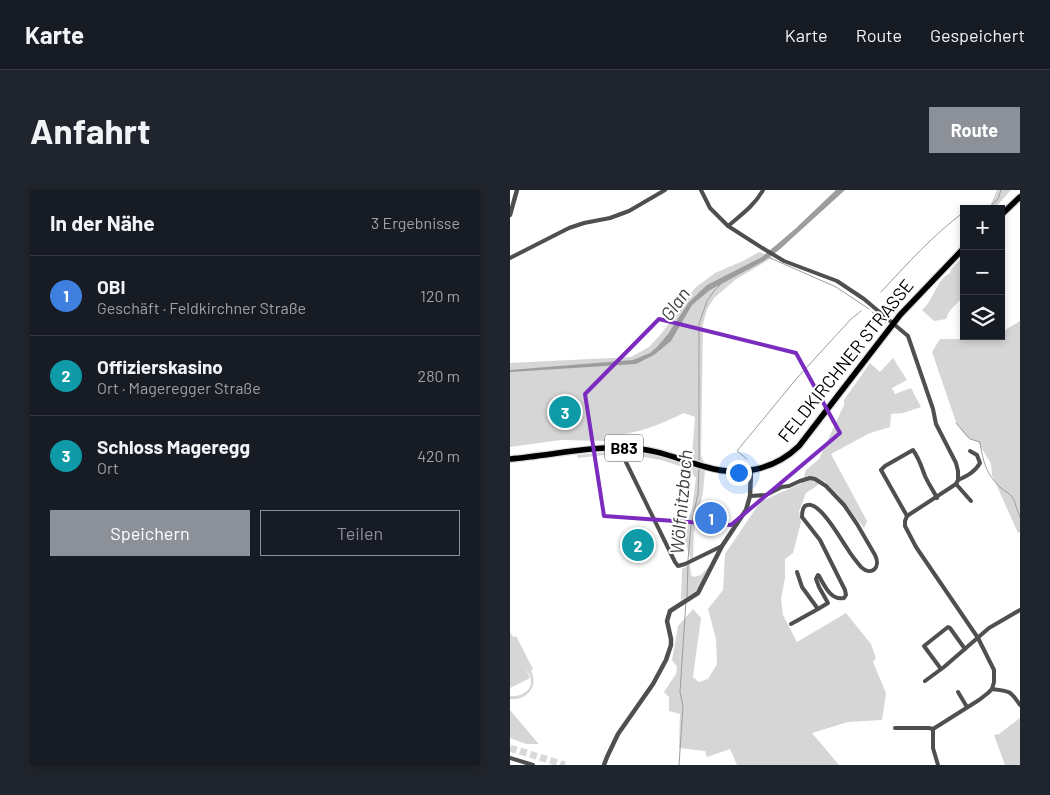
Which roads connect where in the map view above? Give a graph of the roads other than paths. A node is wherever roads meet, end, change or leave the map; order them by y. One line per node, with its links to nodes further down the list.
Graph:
1 (517, 190): 7 (street)
2 (665, 190): 10 (street)
3 (700, 190): 8 (street)
4 (763, 190): 8 (street)
5 (1020, 197): 6 (main road)
6 (1005, 211)
7 (510, 215)
8 (728, 226): 11 (street)
9 (962, 250): 11 (main road, FELDKIRCHNER STRASSE / B83)
10 (510, 258)
11 (894, 323): 15 (main road, FELDKIRCHNER STRASSE / B83); 16 (street)
12 (970, 451): 16 (street)
13 (622, 454): 21 (street)
14 (510, 459): 15 (main road, B83)
15 (751, 471): 17 (street)
16 (957, 482): 18 (street); 19 (street)
17 (750, 496): 21 (street); 23 (street)
18 (937, 498): 20 (street); 20 (street)
19 (971, 501)
20 (907, 516): 26 (street)
21 (722, 546): 38 (street)
22 (797, 572): 23 (street)
23 (818, 610): 25 (street)
24 (1020, 610): 26 (street)
25 (790, 624)
26 (978, 638): 27 (street); 30 (street)
27 (965, 649): 28 (street); 28 (street)
28 (941, 669): 29 (street)
29 (925, 681)
30 (992, 689): 32 (street); 33 (street)
31 (958, 692): 33 (street)
32 (1020, 705)
33 (967, 707): 35 (street)
34 (895, 728): 35 (street)
35 (934, 729): 39 (street)
36 (510, 758): 37 (street)
37 (531, 765)
38 (604, 765)
39 (938, 765)

